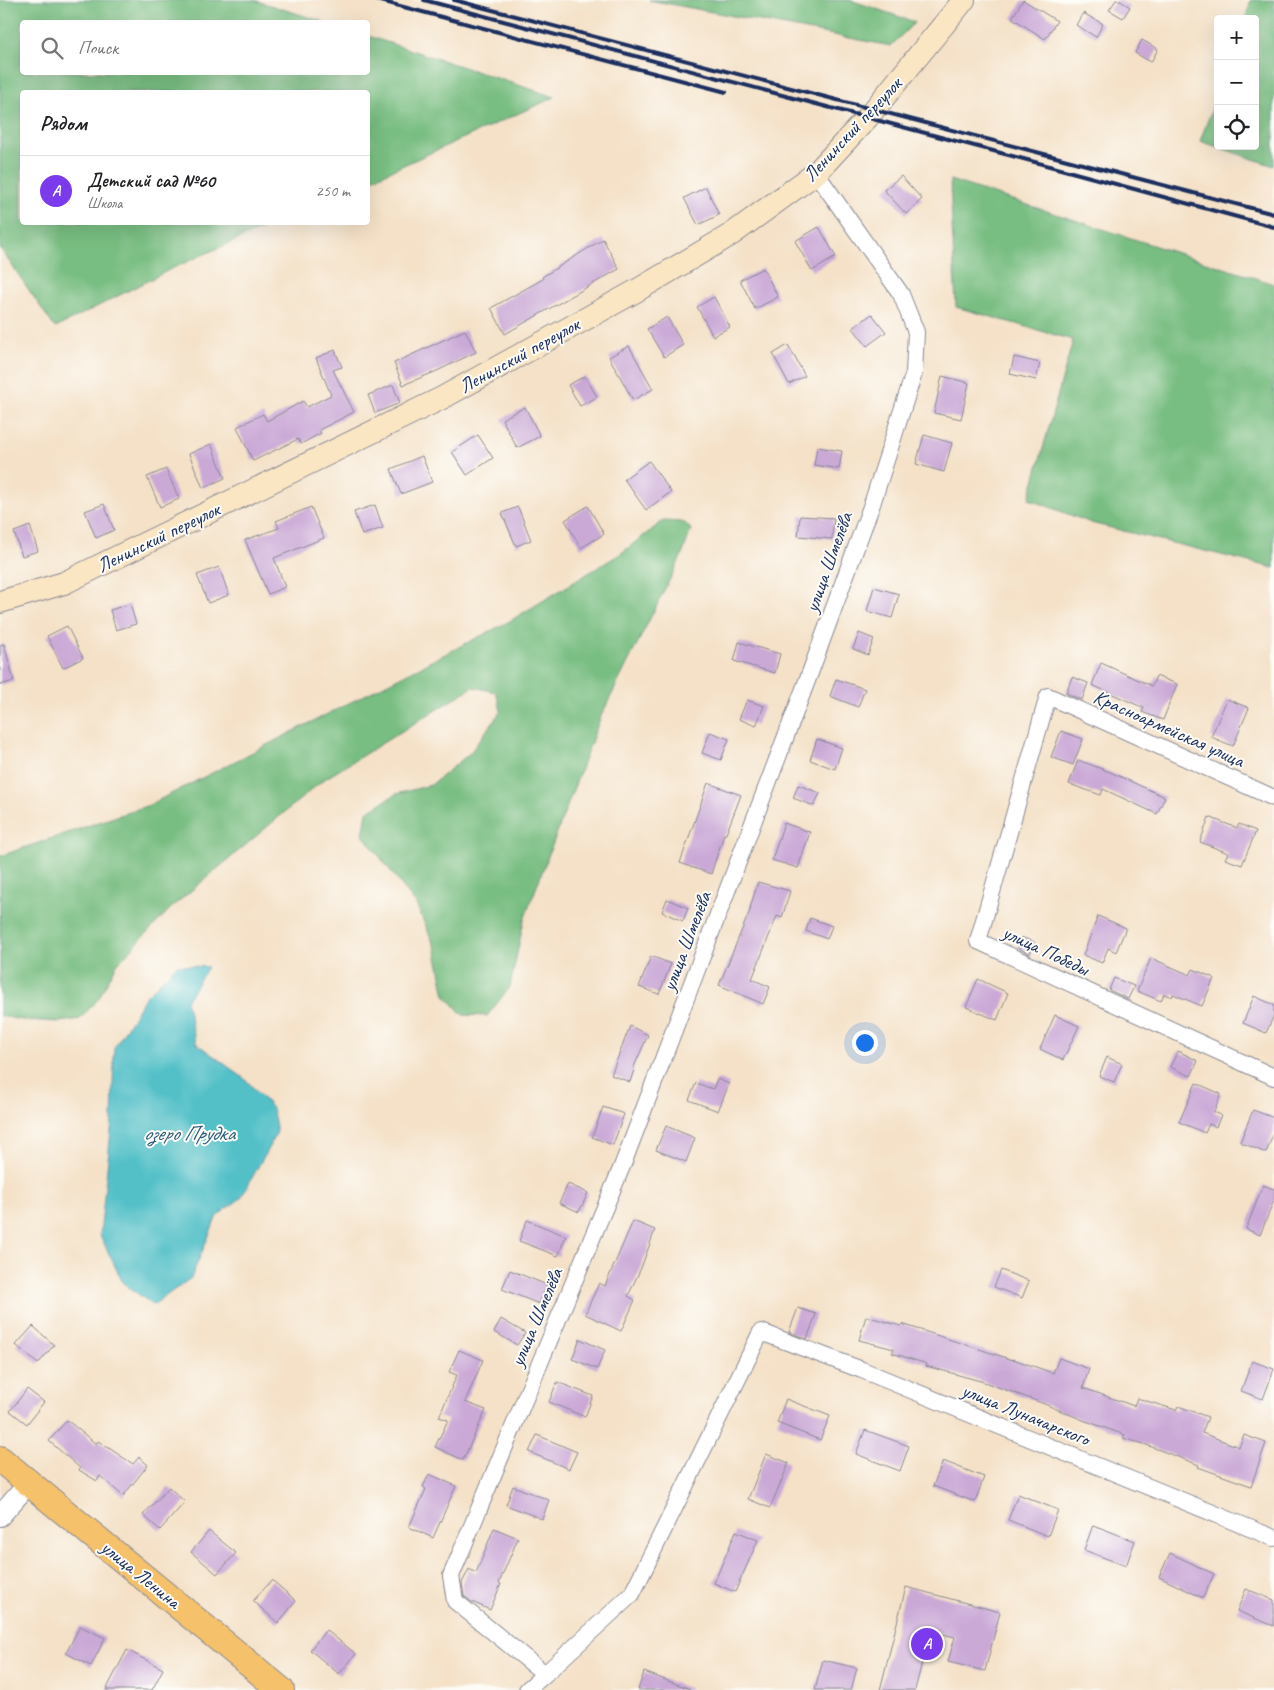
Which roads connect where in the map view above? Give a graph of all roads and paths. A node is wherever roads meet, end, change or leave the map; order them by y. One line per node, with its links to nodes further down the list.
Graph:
1 (964, 0): 2 (main road, Ленинский переулок)
2 (816, 173): 3 (main road, Ленинский переулок); 11 (street, улица Шмелёва)
3 (0, 602)
4 (1048, 696): 5 (street, Красноармейская улица); 6 (street, улица Победы)
5 (1274, 798)
6 (1274, 1077)
7 (0, 1459): 8 (highway, улица Ленина)
8 (29, 1483): 9 (street); 12 (highway, улица Ленина)
9 (0, 1516)
10 (1274, 1538): 11 (street, улица Луначарского)
11 (545, 1674): 13 (street)
12 (282, 1690)
13 (528, 1690)

